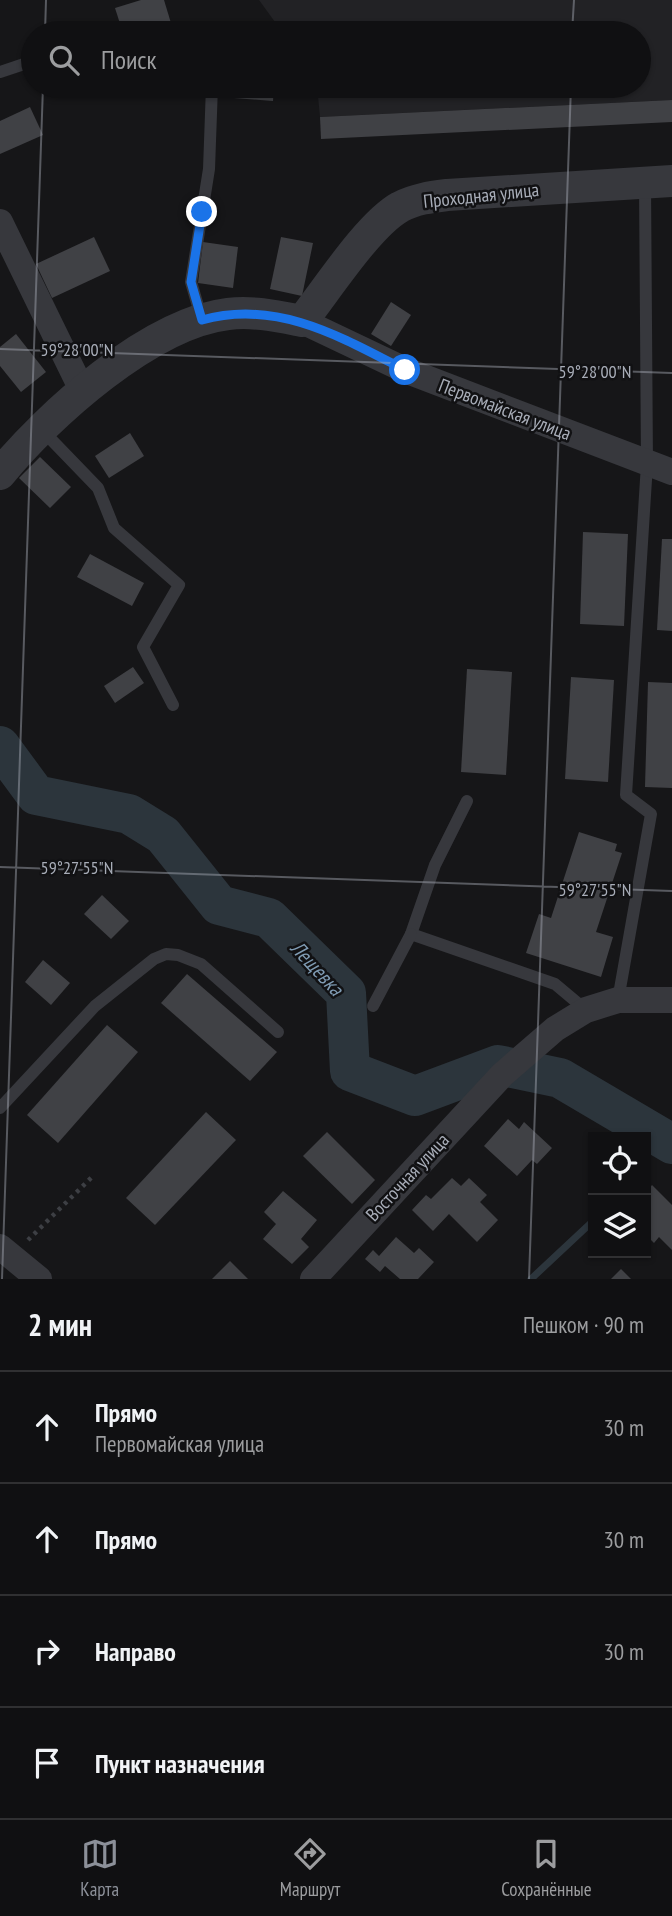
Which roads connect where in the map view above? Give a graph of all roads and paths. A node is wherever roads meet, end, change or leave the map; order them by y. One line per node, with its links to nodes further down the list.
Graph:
1 (21, 65): 2 (lane)
2 (0, 72)
3 (212, 98): 6 (lane)
4 (659, 181): 7 (street, Проходная улица); 10 (lane)
5 (0, 222): 8 (street)
6 (202, 320): 7 (street); 8 (street)
7 (302, 321): 10 (street, Первомайская улица)
8 (82, 390): 9 (street)
9 (42, 429): 12 (street); 13 (lane)
10 (647, 464): 11 (street, Первомайская улица); 16 (lane)
11 (672, 472)
12 (0, 474)
13 (173, 705)
14 (467, 801): 15 (lane)
15 (411, 934): 18 (lane); 19 (lane)
16 (618, 1000): 17 (street); 19 (street)
17 (672, 1000)
18 (373, 1006)
19 (586, 1010): 25 (street, Восточная улица)
20 (278, 1032): 21 (lane)
21 (0, 1108)
22 (93, 1175): 23 (path)
23 (10, 1254): 24 (street)
24 (39, 1279)
25 (313, 1279)

